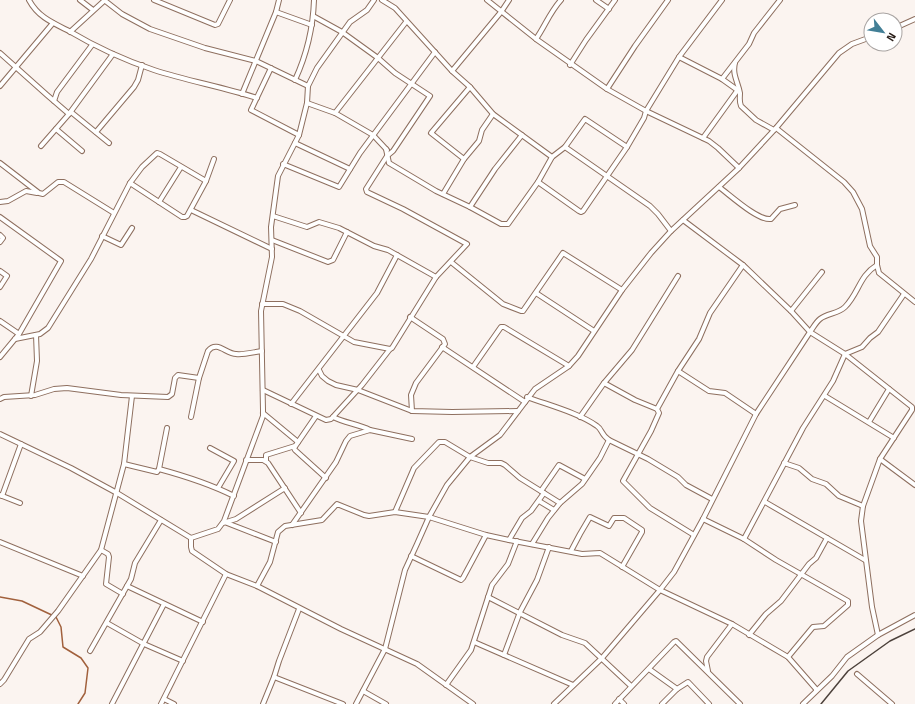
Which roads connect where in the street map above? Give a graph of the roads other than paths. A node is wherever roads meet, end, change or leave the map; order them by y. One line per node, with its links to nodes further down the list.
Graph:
1 (29, 0): 25 (street)
2 (80, 0): 19 (street)
3 (104, 0): 19 (street); 38 (street)
4 (154, 0): 5 (street)
5 (230, 0)
6 (279, 0): 20 (street)
7 (314, 0): 22 (street)
8 (374, 0): 29 (street)
9 (382, 0): 24 (street)
10 (487, 0): 21 (street)
11 (509, 0): 21 (street)
12 (561, 0): 30 (street)
13 (596, 0): 18 (street)
14 (615, 0): 18 (street)
15 (668, 0): 51 (street)
16 (722, 0): 36 (street)
17 (780, 0): 39 (street)
18 (609, 9): 40 (street)
19 (93, 10): 28 (street)
20 (276, 12): 26 (street); 38 (street)
21 (500, 12): 30 (street); 44 (street)
22 (313, 16): 26 (street); 29 (street)
23 (915, 19): 27 (street)
24 (406, 22): 33 (street); 37 (street)
25 (53, 23): 28 (street); 42 (street)
26 (312, 24): 46 (street)
27 (903, 24)
28 (70, 32): 32 (street)
29 (342, 32): 37 (street); 49 (street)
30 (536, 39): 40 (street)
31 (863, 41): 63 (street)
32 (92, 45): 35 (street); 52 (street)
33 (435, 52): 44 (street); 47 (street)
34 (0, 53): 42 (street)
35 (113, 54): 41 (street); 59 (street)
36 (679, 57): 45 (street); 58 (street)
37 (378, 58): 47 (street); 60 (street)
38 (256, 61): 43 (street); 53 (street)
39 (735, 61): 45 (street); 63 (street)
40 (570, 64): 51 (street)
41 (142, 65): 53 (street); 64 (street)
42 (16, 67): 48 (street); 54 (street)
43 (271, 68): 46 (street); 55 (street)
44 (452, 71): 50 (street)
45 (722, 79): 68 (street)
46 (295, 80): 49 (street)
47 (412, 84): 66 (street); 76 (street)
48 (0, 86)
49 (308, 86): 57 (street)
50 (470, 87): 61 (street); 80 (street)
51 (607, 89): 58 (street)
52 (56, 92): 54 (street); 56 (street)
53 (242, 94): 55 (street)
54 (47, 95): 56 (street)
55 (257, 98): 65 (street)
56 (54, 101): 59 (street)
57 (307, 103): 60 (street); 65 (street)
58 (646, 111): 68 (street); 73 (street)
59 (70, 113): 62 (street); 64 (street)
60 (335, 113): 66 (street)
61 (493, 114): 67 (street); 80 (street)
62 (56, 129): 71 (street); 75 (street)
63 (775, 129): 84 (street); 113 (street)
64 (96, 132): 69 (street)
65 (299, 134): 70 (street)
66 (373, 135): 74 (street); 85 (street)
67 (522, 135): 78 (street); 96 (street)
68 (703, 138): 84 (street)
69 (109, 143)
70 (295, 143): 82 (street); 85 (street)
71 (41, 146)
72 (565, 146): 73 (street); 78 (street); 86 (street)
73 (627, 147): 86 (street)
74 (386, 149): 76 (street); 77 (street)
75 (82, 151)
76 (393, 151): 77 (street)
77 (387, 156): 92 (street); 111 (street)
78 (552, 157): 88 (street)
79 (214, 159): 87 (street)
80 (464, 159): 92 (street)
81 (0, 163): 91 (street)
82 (284, 164): 85 (street); 99 (street)
83 (181, 167): 87 (street); 89 (street); 94 (street)
84 (739, 168): 90 (street)
85 (350, 169)
86 (607, 175): 88 (street); 103 (street)
87 (206, 181): 97 (street)
88 (538, 182): 96 (street)
89 (130, 183): 94 (street); 98 (street)
90 (719, 187): 95 (street); 101 (street)
91 (38, 193): 93 (street); 98 (street)
92 (443, 194): 96 (street)
93 (0, 202)
94 (159, 202): 97 (street)
95 (795, 205)
96 (470, 207)
97 (191, 210): 109 (street)
98 (114, 213): 106 (street)
99 (273, 216): 104 (street); 107 (street)
100 (0, 217): 129 (street)
101 (683, 220): 103 (street); 112 (street)
102 (132, 228): 106 (street)
103 (671, 231): 119 (street)
104 (347, 232): 107 (street); 110 (street)
105 (0, 234): 108 (street)
106 (102, 236): 130 (street)
107 (272, 240): 109 (street)
108 (0, 242)
109 (272, 249): 123 (street)
110 (397, 255): 117 (street); 131 (street)
111 (452, 262): 117 (street); 120 (street)
112 (743, 264): 124 (street); 141 (street)
113 (877, 265): 121 (street); 128 (street)
114 (0, 271): 118 (street)
115 (822, 272): 124 (street)
116 (678, 276): 143 (street)
117 (436, 277): 125 (street)
118 (0, 286)
119 (622, 290): 120 (street); 127 (street)
120 (536, 293): 127 (street)
121 (904, 294): 122 (street); 136 (street)
122 (915, 302)
123 (262, 304): 131 (street); 135 (street)
124 (791, 311): 128 (street)
125 (410, 317): 133 (street); 134 (street)
126 (0, 321): 129 (street)
127 (594, 331): 138 (street)
128 (810, 332): 136 (street); 158 (street)
129 (19, 334): 132 (street)
130 (36, 335): 132 (street); 147 (street)
131 (343, 336): 134 (street); 140 (street)
132 (16, 340): 137 (street)
133 (442, 347): 139 (street); 155 (street)
134 (390, 349): 146 (street)
135 (262, 351): 142 (street); 145 (street)
136 (845, 354): 144 (street); 149 (street)
137 (1, 355)
138 (569, 366): 139 (street); 150 (street)
139 (473, 367): 152 (street)
140 (319, 370): 146 (street); 153 (street)
141 (678, 371): 154 (street); 158 (street)
142 (199, 378): 148 (street); 159 (street)
143 (604, 383): 154 (street); 162 (street)
144 (889, 389): 163 (street); 167 (street)
145 (263, 390): 153 (street); 157 (street)
146 (358, 390): 155 (street); 161 (street)
147 (31, 396): 148 (street); 151 (street)
148 (132, 396): 180 (street)
149 (825, 396): 163 (street); 179 (street)
150 (527, 398): 152 (street); 162 (street)
151 (0, 399)
152 (525, 402): 156 (street)
153 (291, 404): 160 (street)
154 (657, 409): 174 (street)
155 (412, 411): 156 (street)
156 (518, 411): 175 (street)
157 (263, 413): 170 (street); 177 (street)
158 (756, 414): 191 (street)
159 (191, 416)
160 (316, 416): 161 (street); 170 (street)
161 (333, 417): 165 (street)
162 (580, 417): 169 (street)
163 (869, 422): 167 (street)
164 (167, 428): 181 (street)
165 (371, 431): 168 (street); 182 (street)
166 (0, 434): 171 (street)
167 (894, 438): 176 (street)
168 (412, 439)
169 (609, 440): 174 (street); 183 (street)
170 (298, 442): 172 (street)
171 (21, 444): 188 (street); 189 (street)
172 (295, 446): 178 (street); 182 (street)
173 (210, 448): 185 (street)
174 (638, 454): 191 (street); 206 (street)
175 (470, 457): 187 (street); 198 (street); 200 (street)
176 (880, 459): 184 (street); 196 (street)
177 (246, 460): 178 (street); 190 (street)
178 (266, 461): 186 (street)
179 (784, 463): 193 (street); 196 (street)
180 (124, 464): 181 (street); 188 (street)
181 (159, 469): 185 (street)
182 (326, 478): 199 (street)
183 (585, 479): 187 (street); 195 (street)
184 (915, 485)
185 (218, 488): 190 (street)
186 (284, 488): 199 (street); 203 (street)
187 (543, 492): 192 (street); 195 (street)
188 (117, 493): 202 (street); 216 (street)
189 (1, 496): 194 (street)
190 (234, 496): 203 (street)
191 (712, 499): 201 (street)
192 (539, 501): 197 (street); 210 (street)
193 (765, 502): 208 (street); 209 (street)
194 (20, 503)
195 (560, 503): 197 (street)
196 (863, 506): 219 (street)
197 (554, 510): 214 (street)
198 (395, 512): 200 (street); 204 (street)
199 (301, 513): 204 (street)
200 (429, 517): 205 (street); 218 (street)
201 (703, 519): 206 (street); 209 (street)
202 (161, 520): 207 (street); 224 (street)
203 (225, 523): 207 (street); 213 (street)
204 (292, 525): 213 (street)
205 (486, 535): 210 (street); 218 (street)
206 (694, 535): 226 (street)
207 (191, 538): 221 (street)
208 (827, 538): 219 (street); 222 (street)
209 (744, 539): 222 (street)
210 (509, 540): 211 (street)
211 (517, 541): 214 (street); 228 (street)
212 (0, 542): 223 (street)
213 (276, 542): 225 (street)
214 (532, 544): 215 (street)
215 (548, 547): 217 (street); 231 (street)
216 (101, 550): 223 (street); 227 (street)
217 (571, 551): 220 (street); 220 (street)
218 (410, 556): 240 (street)
219 (865, 560): 237 (street)
220 (622, 567): 226 (street)
221 (226, 574): 225 (street); 233 (street)
222 (801, 574): 236 (street); 243 (street)
223 (83, 576): 250 (street)
224 (127, 586): 227 (street); 229 (street)
225 (257, 586): 230 (street)
226 (660, 590): 235 (street); 244 (street)
227 (123, 594): 234 (street)
228 (488, 597): 231 (street); 238 (street)
229 (164, 604): 233 (street); 239 (street)
230 (299, 609): 240 (street); 249 (street)
231 (520, 612): 242 (street); 244 (street)
232 (915, 615): 237 (street)
233 (203, 622): 245 (street)
234 (107, 623): 239 (street); 241 (street)
235 (732, 624): 236 (street); 247 (street)
236 (749, 635): 243 (street)
237 (878, 635): 255 (street)
238 (474, 642): 242 (street); 251 (street)
239 (144, 644): 245 (street); 260 (street)
240 (385, 649): 251 (street); 256 (street)
241 (90, 651)
242 (504, 655): 252 (street)
243 (788, 657): 255 (street)
244 (602, 658): 252 (street); 253 (street)
245 (183, 661): 257 (street)
246 (649, 669): 247 (street); 253 (street); 254 (street)
247 (708, 671): 272 (street)
248 (857, 674): 274 (street)
249 (274, 678): 263 (street); 264 (street)
250 (0, 684)
251 (446, 685): 267 (street)
252 (573, 685): 259 (street)
253 (631, 686): 258 (street)
254 (677, 689): 270 (street); 271 (street)
255 (816, 690): 273 (street)
256 (363, 691): 265 (street); 266 (street)
257 (164, 699): 261 (street); 262 (street)
258 (619, 699): 268 (street); 269 (street)
259 (556, 703)
260 (112, 704)
261 (161, 704)
262 (174, 704)
263 (263, 704)
264 (343, 704)
265 (356, 704)
266 (386, 704)
267 (472, 704)
268 (615, 704)
269 (624, 704)
270 (662, 704)
271 (709, 704)
272 (740, 704)
273 (802, 704)
274 (892, 704)

